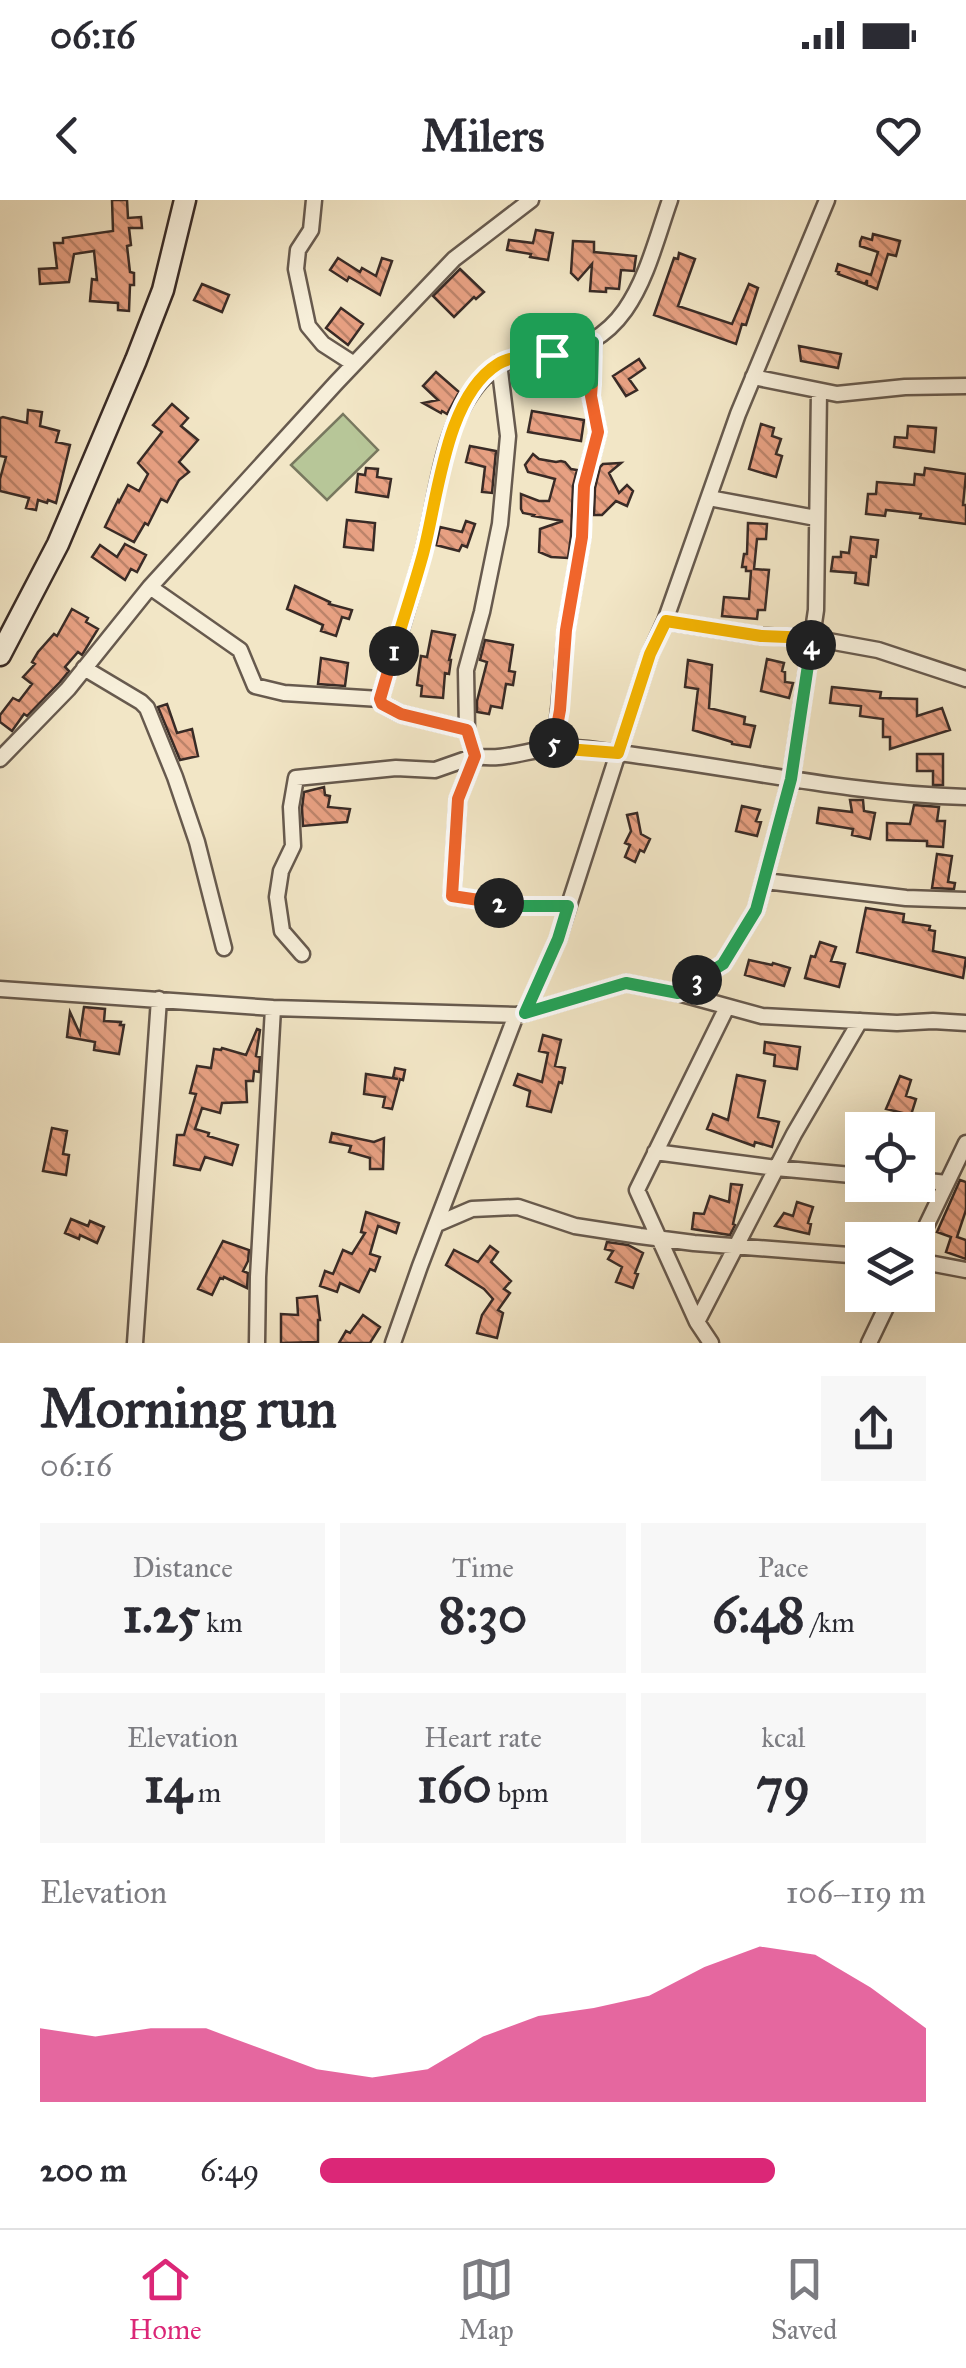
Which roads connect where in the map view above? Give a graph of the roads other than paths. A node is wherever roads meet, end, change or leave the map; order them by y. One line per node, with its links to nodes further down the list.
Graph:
1 (185, 200): 17 (street)
2 (314, 200): 8 (street)
3 (531, 200): 8 (street)
4 (670, 200): 6 (street)
5 (827, 200): 9 (street)
6 (593, 342): 7 (street); 22 (street)
7 (499, 363): 20 (street); 21 (street)
8 (354, 364): 14 (street)
9 (754, 378): 11 (street); 12 (street)
10 (966, 386): 11 (street)
11 (819, 392): 13 (street)
12 (708, 498): 13 (street); 15 (street)
13 (816, 518): 16 (street)
14 (150, 587): 18 (street); 20 (street)
15 (666, 621): 16 (street); 23 (street)
16 (812, 638): 19 (street); 26 (street)
17 (0, 656)
18 (84, 668): 25 (street); 31 (street)
19 (966, 678)
20 (380, 699): 21 (street)
21 (467, 730): 24 (street)
22 (554, 748): 23 (street); 24 (street)
23 (618, 753): 26 (street); 30 (street)
24 (475, 756): 30 (street); 32 (street)
25 (0, 759)
26 (791, 779): 27 (street); 28 (street)
27 (966, 797)
28 (765, 881): 29 (street); 34 (street)
29 (966, 900)
30 (568, 906): 38 (street)
31 (224, 948)
32 (302, 954)
33 (0, 990): 35 (street)
34 (678, 993): 36 (street); 38 (street)
35 (159, 999): 37 (street); 56 (street)
36 (727, 1007): 39 (street); 42 (street)
37 (273, 1008): 38 (street); 57 (street)
38 (520, 1014): 48 (street)
39 (860, 1022): 40 (street); 43 (street)
40 (966, 1024)
41 (966, 1143): 46 (street)
42 (655, 1152): 43 (street); 49 (street)
43 (776, 1168): 44 (street); 50 (street)
44 (845, 1174)
45 (935, 1182): 46 (street)
46 (946, 1183): 47 (street)
47 (928, 1222)
48 (437, 1224): 49 (street); 58 (street)
49 (660, 1238): 50 (street); 55 (street)
50 (736, 1246): 51 (street); 55 (street)
51 (845, 1255)
52 (935, 1264): 53 (street)
53 (966, 1270)
54 (884, 1312): 60 (street)
55 (697, 1322): 59 (street)
56 (135, 1343)
57 (257, 1343)
58 (394, 1343)
59 (711, 1343)
60 (869, 1343)

